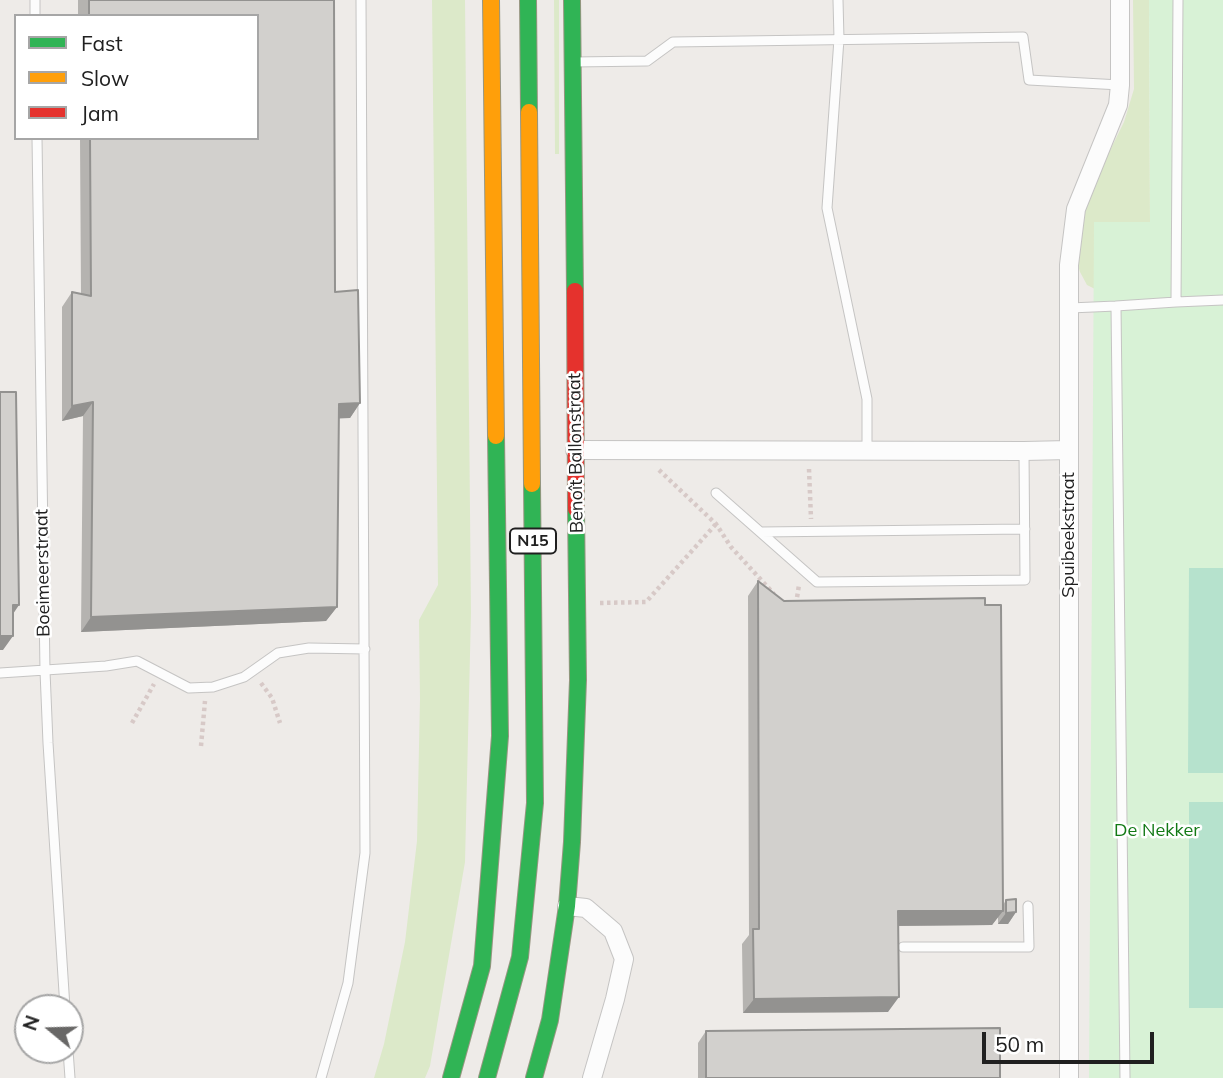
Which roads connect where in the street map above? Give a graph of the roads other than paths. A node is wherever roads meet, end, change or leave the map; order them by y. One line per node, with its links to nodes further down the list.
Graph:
1 (361, 0): 23 (lane)
2 (491, 0): 31 (main road, N15)
3 (528, 0): 32 (main road, N15)
4 (572, 0): 9 (main road, Benoît Ballonstraat)
5 (838, 0): 8 (lane)
6 (1120, 0): 10 (street, Spuibeekstraat)
7 (1178, 0): 13 (lane)
8 (839, 39): 9 (lane); 10 (lane); 17 (lane)
9 (572, 62): 16 (main road, Benoît Ballonstraat)
10 (1119, 85): 15 (street, Spuibeekstraat)
11 (37, 140): 24 (lane, Boeimeerstraat)
12 (1223, 300): 13 (lane)
13 (1177, 302): 14 (lane)
14 (1116, 306): 15 (lane); 36 (lane)
15 (1070, 308): 18 (street, Spuibeekstraat)
16 (575, 450): 17 (street); 26 (main road, Benoît Ballonstraat)
17 (867, 450): 19 (street)
18 (1069, 450): 19 (street); 35 (street, Spuibeekstraat)
19 (1024, 451): 21 (lane)
20 (716, 493): 22 (lane)
21 (1025, 529): 22 (lane); 22 (lane)
22 (761, 532)
23 (365, 649): 24 (lane); 30 (lane)
24 (45, 671): 25 (lane); 29 (lane, Boeimeerstraat)
25 (0, 673)
26 (566, 906): 33 (main road, Benoît Ballonstraat); 34 (street)
27 (1028, 906): 28 (lane)
28 (903, 947)
29 (64, 994)
30 (321, 1078)
31 (451, 1078)
32 (487, 1078)
33 (534, 1078)
34 (592, 1078)
35 (1069, 1078)
36 (1125, 1078)

